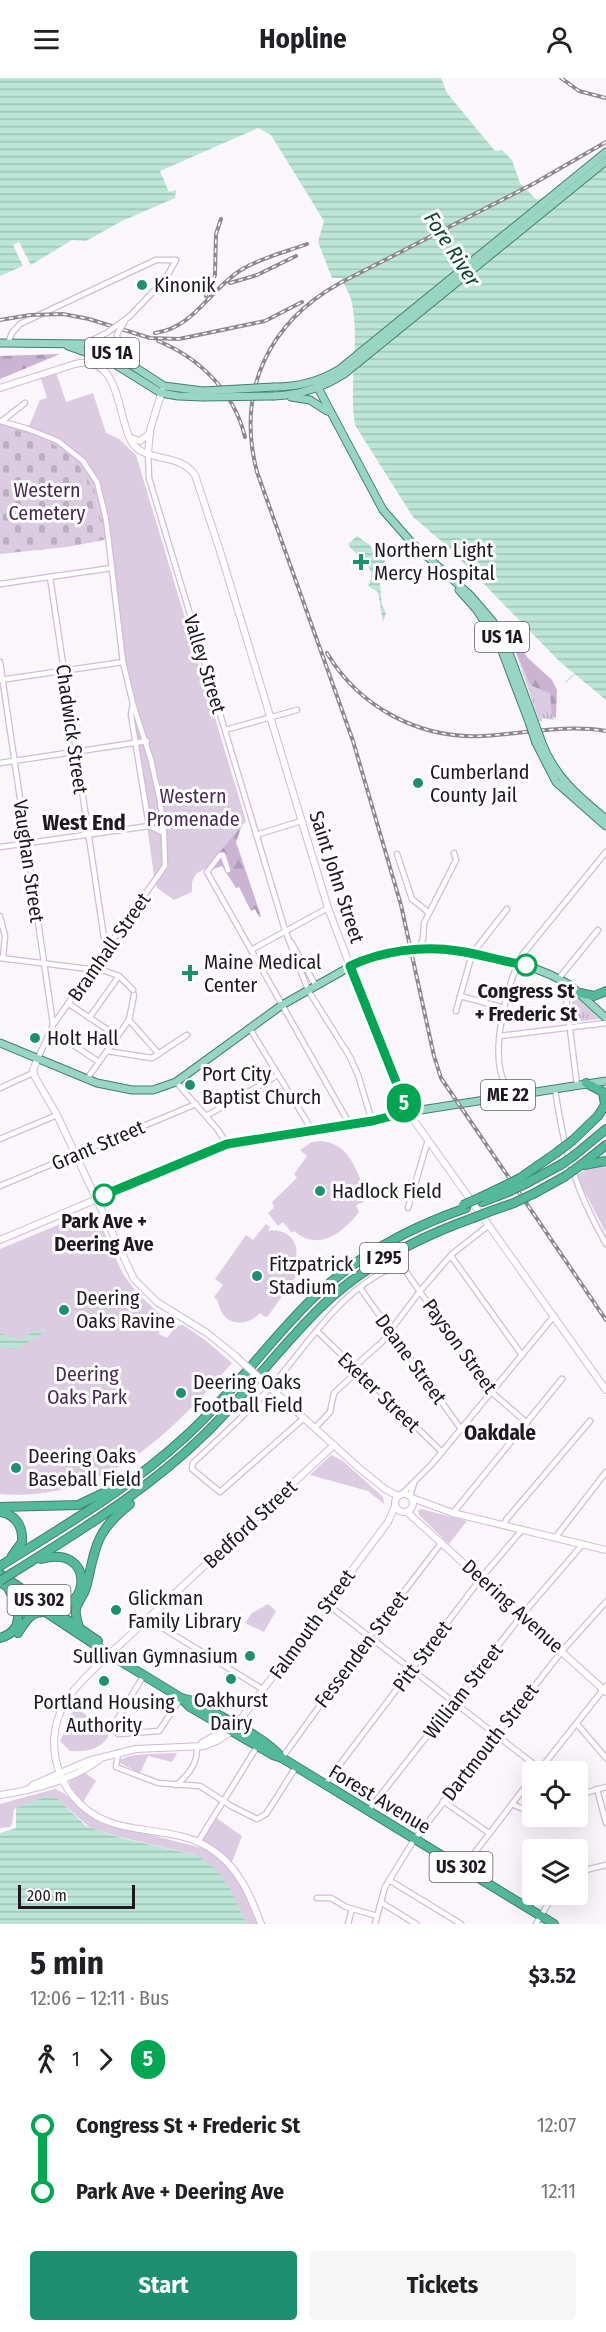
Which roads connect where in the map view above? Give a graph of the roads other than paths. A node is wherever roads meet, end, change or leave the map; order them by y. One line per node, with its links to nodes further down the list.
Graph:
1 (606, 152): 3 (main road)
2 (606, 160): 3 (main road)
3 (590, 168): 9 (main road)
4 (130, 316): 5 (street); 7 (street, bridge); 8 (street, bridge)
5 (4, 343): 6 (main road, US 1A)
6 (52, 343): 7 (main road, US 1A); 11 (main road, US 1A)
7 (83, 343): 8 (main road, US 1A)
8 (141, 372): 11 (main road, US 1A)
9 (316, 384): 12 (main road, US 1A, bridge); 13 (main road); 15 (main road, US 1A)
10 (0, 388): 18 (main road)
11 (163, 390): 12 (main road, US 1A); 17 (main road, Valley Street)
12 (203, 394): 13 (main road, US 1A, bridge)
13 (278, 396): 15 (main road, US 1A)
14 (25, 403): 16 (street)
15 (331, 414): 36 (main road, US 1A, bridge)
16 (1, 421): 20 (street)
17 (150, 433): 18 (main road); 19 (main road, Valley Street)
18 (129, 435): 19 (main road)
19 (148, 454): 29 (main road, Saint John Street); 30 (street, Valley Street)
20 (112, 568): 21 (street); 24 (street)
21 (50, 577): 22 (street); 25 (street, Chadwick Street)
22 (0, 584)
23 (0, 662): 26 (street, Vaughan Street)
24 (123, 662): 25 (street); 27 (street)
25 (64, 671): 26 (street); 33 (street, Chadwick Street)
26 (1, 680): 34 (street, Vaughan Street)
27 (133, 704): 31 (street); 32 (street)
28 (297, 710): 29 (street)
29 (270, 718): 30 (street); 39 (main road, Saint John Street)
30 (225, 730): 44 (street, Valley Street)
31 (147, 741): 32 (street); 37 (street)
32 (136, 743): 33 (street); 40 (street)
33 (76, 752): 34 (street); 43 (street, Chadwick Street)
34 (14, 760): 35 (street); 45 (street, Vaughan Street)
35 (0, 763)
36 (559, 780): 38 (main road, US 1A); 41 (main road, US 1A)
37 (162, 815): 40 (street); 42 (street, Bramhall Street)
38 (606, 819)
39 (301, 821): 44 (street); 51 (main road, Saint John Street)
40 (149, 826): 42 (street); 43 (street)
41 (606, 826)
42 (164, 833): 61 (street, Bramhall Street)
43 (88, 835): 45 (street); 61 (street, Chadwick Street)
44 (256, 835): 55 (street, Valley Street)
45 (27, 844): 46 (street); 64 (street, Vaughan Street)
46 (0, 848)
47 (606, 852): 65 (street)
48 (454, 853): 53 (street)
49 (397, 854): 53 (street)
50 (228, 870): 59 (street)
51 (328, 908): 55 (street); 66 (main road, Saint John Street)
52 (507, 909): 62 (street)
53 (428, 912): 57 (street)
54 (0, 916): 63 (street)
55 (285, 930): 59 (street); 70 (street, Valley Street)
56 (598, 930): 69 (street)
57 (423, 939): 58 (street); 60 (street)
58 (431, 949): 60 (main road); 62 (main road)
59 (251, 950): 75 (street)
60 (418, 950): 66 (main road)
61 (106, 952): 67 (street, Bramhall Street)
62 (472, 954): 65 (main road); 73 (street)
63 (1, 958): 64 (street)
64 (44, 962): 67 (street); 82 (street, Vaughan Street)
65 (517, 964): 69 (main road); 76 (street)
66 (350, 966): 70 (main road); 104 (main road, Saint John Street)
67 (93, 970): 68 (street); 74 (street, Bramhall Street)
68 (119, 976): 78 (street); 80 (street)
69 (561, 980): 72 (main road); 83 (street)
70 (312, 988): 75 (main road); 107 (street, Valley Street)
71 (606, 991): 72 (highway)
72 (580, 993): 79 (main road)
73 (460, 996): 76 (street); 77 (street)
74 (69, 1004): 78 (street); 82 (street, Bramhall Street)
75 (282, 1005): 84 (main road); 108 (street)
76 (505, 1008): 88 (street)
77 (456, 1011)
78 (89, 1018): 87 (street)
79 (606, 1018)
80 (129, 1020): 87 (street); 91 (street)
81 (606, 1023): 83 (street)
82 (53, 1025): 85 (street, Bramhall Street)
83 (570, 1028): 88 (street); 99 (street)
84 (249, 1029): 95 (street); 98 (main road)
85 (52, 1031): 92 (street, Bramhall Street); 93 (street)
86 (187, 1035): 91 (street)
87 (117, 1036): 90 (street)
88 (500, 1036): 102 (street)
89 (0, 1043): 92 (main road)
90 (107, 1051): 91 (street); 93 (street)
91 (159, 1054)
92 (38, 1058): 94 (main road); 96 (main road)
93 (99, 1062): 96 (street)
94 (33, 1073): 100 (street); 105 (main road, Deering Avenue)
95 (278, 1075): 106 (street); 110 (street)
96 (87, 1079): 98 (main road)
97 (606, 1081): 99 (main road, ME 22)
98 (176, 1082): 103 (street)
99 (582, 1084): 101 (main road, ME 22); 118 (highway, bridge)
100 (0, 1088)
101 (555, 1089): 102 (main road, ME 22); 124 (street)
102 (517, 1094): 104 (main road, ME 22)
103 (196, 1104): 106 (street); 115 (street, Grant Street)
104 (408, 1112): 107 (main road, ME 22); 112 (main road, Saint John Street)
105 (57, 1115): 111 (street); 115 (main road, Deering Avenue)
106 (206, 1116): 113 (street)
107 (372, 1121): 108 (main road, ME 22)
108 (350, 1125): 110 (main road, ME 22)
109 (606, 1129): 118 (highway, I 295, bridge)
110 (312, 1130): 113 (main road, ME 22)
111 (0, 1139)
112 (428, 1140): 121 (street); 122 (main road, Saint John Street)
113 (227, 1144): 120 (main road, ME 22)
114 (606, 1145): 117 (highway, I 295)
115 (75, 1155): 119 (street, Grant Street); 120 (main road, Deering Avenue)
116 (606, 1161): 117 (highway)
117 (581, 1166): 144 (highway, I 295, bridge)
118 (522, 1181): 146 (highway, I 295, bridge)
119 (0, 1186)
120 (95, 1199): 123 (main road, ME 22); 134 (main road, Deering Avenue, bridge)
121 (408, 1208)
122 (489, 1225): 125 (street); 128 (main road, Saint John Street)
123 (0, 1240)
124 (606, 1244)
125 (451, 1256): 127 (street); 131 (street)
126 (360, 1288): 127 (street, Payson Street); 129 (street); 130 (street, Deane Street)
127 (420, 1291): 130 (street); 136 (street, Payson Street)
128 (554, 1317): 131 (street, Falmouth Street); 135 (main road, Saint John Street)
129 (317, 1331): 132 (street, Exeter Street); 134 (street)
130 (391, 1331): 132 (street); 141 (street, Deane Street)
131 (522, 1355): 136 (street, Falmouth Street)
132 (356, 1369): 140 (street); 143 (street, Exeter Street)
133 (562, 1379): 139 (street)
134 (270, 1388): 137 (main road, Deering Avenue); 137 (street)
135 (606, 1390)
136 (491, 1393): 139 (street, Payson Street); 141 (street, Falmouth Street)
137 (303, 1418): 140 (main road, Deering Avenue)
138 (590, 1422): 153 (street)
139 (527, 1423): 152 (street)
140 (315, 1428): 142 (main road, Deering Avenue)
141 (461, 1429): 143 (street, Falmouth Street)
142 (334, 1445): 149 (main road, Deering Avenue); 168 (main road, Bedford Street)
143 (442, 1452): 147 (street, Falmouth Street)
144 (181, 1456): 159 (highway, I 295); 169 (highway)
145 (606, 1472): 155 (street)
146 (142, 1473): 150 (highway); 160 (highway, I 295)
147 (414, 1481): 148 (street, Falmouth Street); 149 (street, Falmouth Street)
148 (411, 1497): 149 (main road); 149 (main road); 152 (main road)
149 (403, 1505): 152 (main road); 156 (main road, Deering Avenue); 165 (main road, Falmouth Street)
150 (0, 1507)
151 (0, 1512): 160 (highway)
152 (451, 1512): 153 (main road)
153 (504, 1526): 154 (main road)
154 (522, 1530): 155 (main road); 162 (street, Pitt Street)
155 (555, 1538): 157 (main road)
156 (442, 1542): 162 (main road, Deering Avenue); 170 (street, Fessenden Street)
157 (582, 1545): 158 (main road); 167 (street, William Street)
158 (605, 1548)
159 (32, 1561): 163 (highway, I 295, bridge); 166 (highway)
160 (2, 1565)
161 (0, 1574): 166 (highway, Forest Avenue / US 302)
162 (481, 1578): 167 (main road, Deering Avenue); 175 (street, Pitt Street)
163 (2, 1584): 166 (highway, Forest Avenue / US 302); 171 (highway)
164 (606, 1602): 173 (street, Dartmouth Street)
165 (327, 1604): 170 (street); 178 (main road, Falmouth Street)
166 (46, 1608): 169 (highway, Forest Avenue / US 302); 172 (highway); 174 (highway, Forest Avenue / US 302)
167 (522, 1615): 173 (main road, Deering Avenue); 180 (street, William Street)
168 (148, 1619): 174 (main road, Bedford Street); 178 (street)
169 (79, 1627): 174 (highway, Forest Avenue / US 302)
170 (370, 1636): 175 (street); 187 (street, Fessenden Street)
171 (0, 1638)
172 (0, 1643)
173 (562, 1651): 177 (main road, Deering Avenue); 183 (street, Dartmouth Street)
174 (111, 1653): 176 (highway, Forest Avenue / US 302); 193 (main road, Bedford Street)
175 (412, 1669): 180 (street); 195 (street, Pitt Street)
176 (143, 1674): 179 (highway, Forest Avenue / US 302); 179 (street)
177 (605, 1689): 181 (street)
178 (264, 1690): 182 (main road, Falmouth Street)
179 (181, 1698): 182 (highway, Forest Avenue / US 302)
180 (454, 1701): 183 (street); 206 (street, William Street)
181 (577, 1724): 188 (street); 190 (street)
182 (231, 1729): 184 (highway, Forest Avenue / US 302); 185 (main road)
183 (496, 1734): 189 (street); 203 (street, Dartmouth Street)
184 (259, 1743): 187 (highway, Forest Avenue / US 302); 202 (street)
185 (197, 1746): 186 (main road); 192 (street)
186 (118, 1753): 193 (main road); 194 (street)
187 (282, 1758): 191 (highway, Forest Avenue / US 302)
188 (606, 1758)
189 (530, 1761)
190 (548, 1761)
191 (296, 1767): 195 (highway, Forest Avenue / US 302); 202 (street)
192 (189, 1774): 194 (street); 196 (street)
193 (60, 1776): 201 (main road); 210 (main road)
194 (176, 1785): 196 (street)
195 (324, 1785): 206 (highway, Forest Avenue / US 302)
196 (200, 1786): 202 (street)
197 (606, 1787): 198 (street)
198 (597, 1789): 200 (street); 207 (street)
199 (522, 1791): 204 (street)
200 (588, 1791)
201 (0, 1795)
202 (223, 1801): 210 (street)
203 (443, 1801): 208 (street); 209 (street, Dartmouth Street)
204 (512, 1804): 205 (street); 208 (street)
205 (522, 1808)
206 (368, 1812): 209 (highway, Forest Avenue / US 302)
207 (606, 1823)
208 (489, 1833): 212 (street)
209 (414, 1839): 212 (highway, Forest Avenue / US 302); 214 (street, Dartmouth Street)
210 (198, 1842): 221 (main road)
211 (606, 1865): 213 (street)
212 (463, 1868): 220 (highway, Forest Avenue / US 302)
213 (588, 1870)
214 (389, 1880): 216 (street, Dartmouth Street); 225 (street)
215 (318, 1898): 218 (street)
216 (382, 1903): 219 (street, Dartmouth Street); 224 (street)
217 (548, 1905): 220 (street)
218 (352, 1909): 219 (street); 222 (street)
219 (377, 1916): 223 (street, Dartmouth Street)
220 (539, 1920): 226 (highway, Forest Avenue / US 302)
221 (261, 1924)
222 (348, 1924)
223 (375, 1924)
224 (416, 1924)
225 (461, 1924)
226 (554, 1924)

